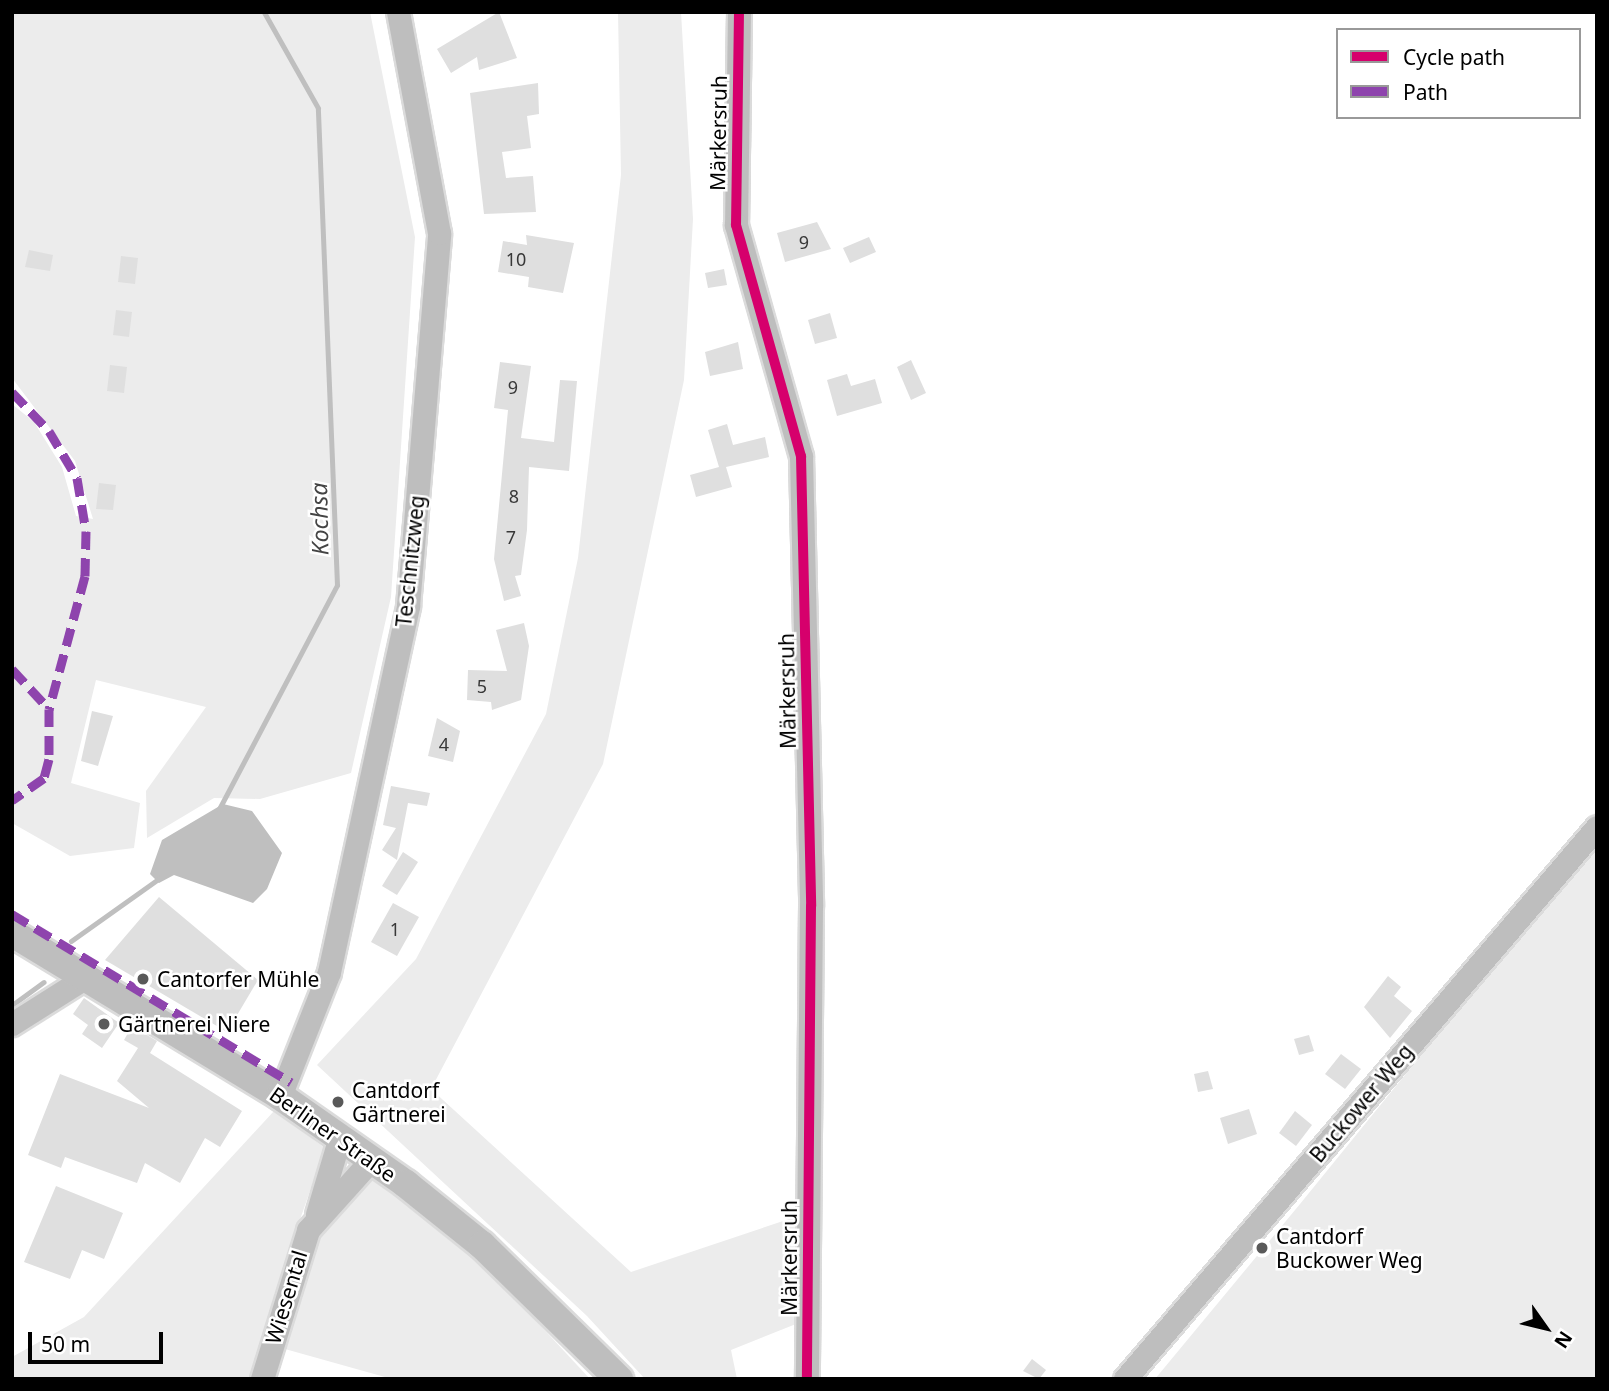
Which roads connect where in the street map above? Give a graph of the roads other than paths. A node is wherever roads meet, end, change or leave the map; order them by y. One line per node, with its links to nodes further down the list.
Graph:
1 (398, 12): 7 (street, Teschnitzweg)
2 (739, 12): 13 (street, Märkersruh)
3 (1597, 827): 14 (street, Buckower Weg)
4 (12, 933): 5 (main road, Berliner Straße)
5 (86, 977): 6 (street); 7 (main road, Berliner Straße)
6 (12, 1024)
7 (281, 1096): 8 (main road, Berliner Straße)
8 (340, 1137): 9 (main road, Berliner Straße); 10 (street, Wiesental)
9 (372, 1160): 10 (street, Wiesental); 12 (main road, Berliner Straße)
10 (316, 1217): 11 (street, Wiesental)
11 (262, 1379)
12 (619, 1379)
13 (807, 1379)
14 (1125, 1379)

